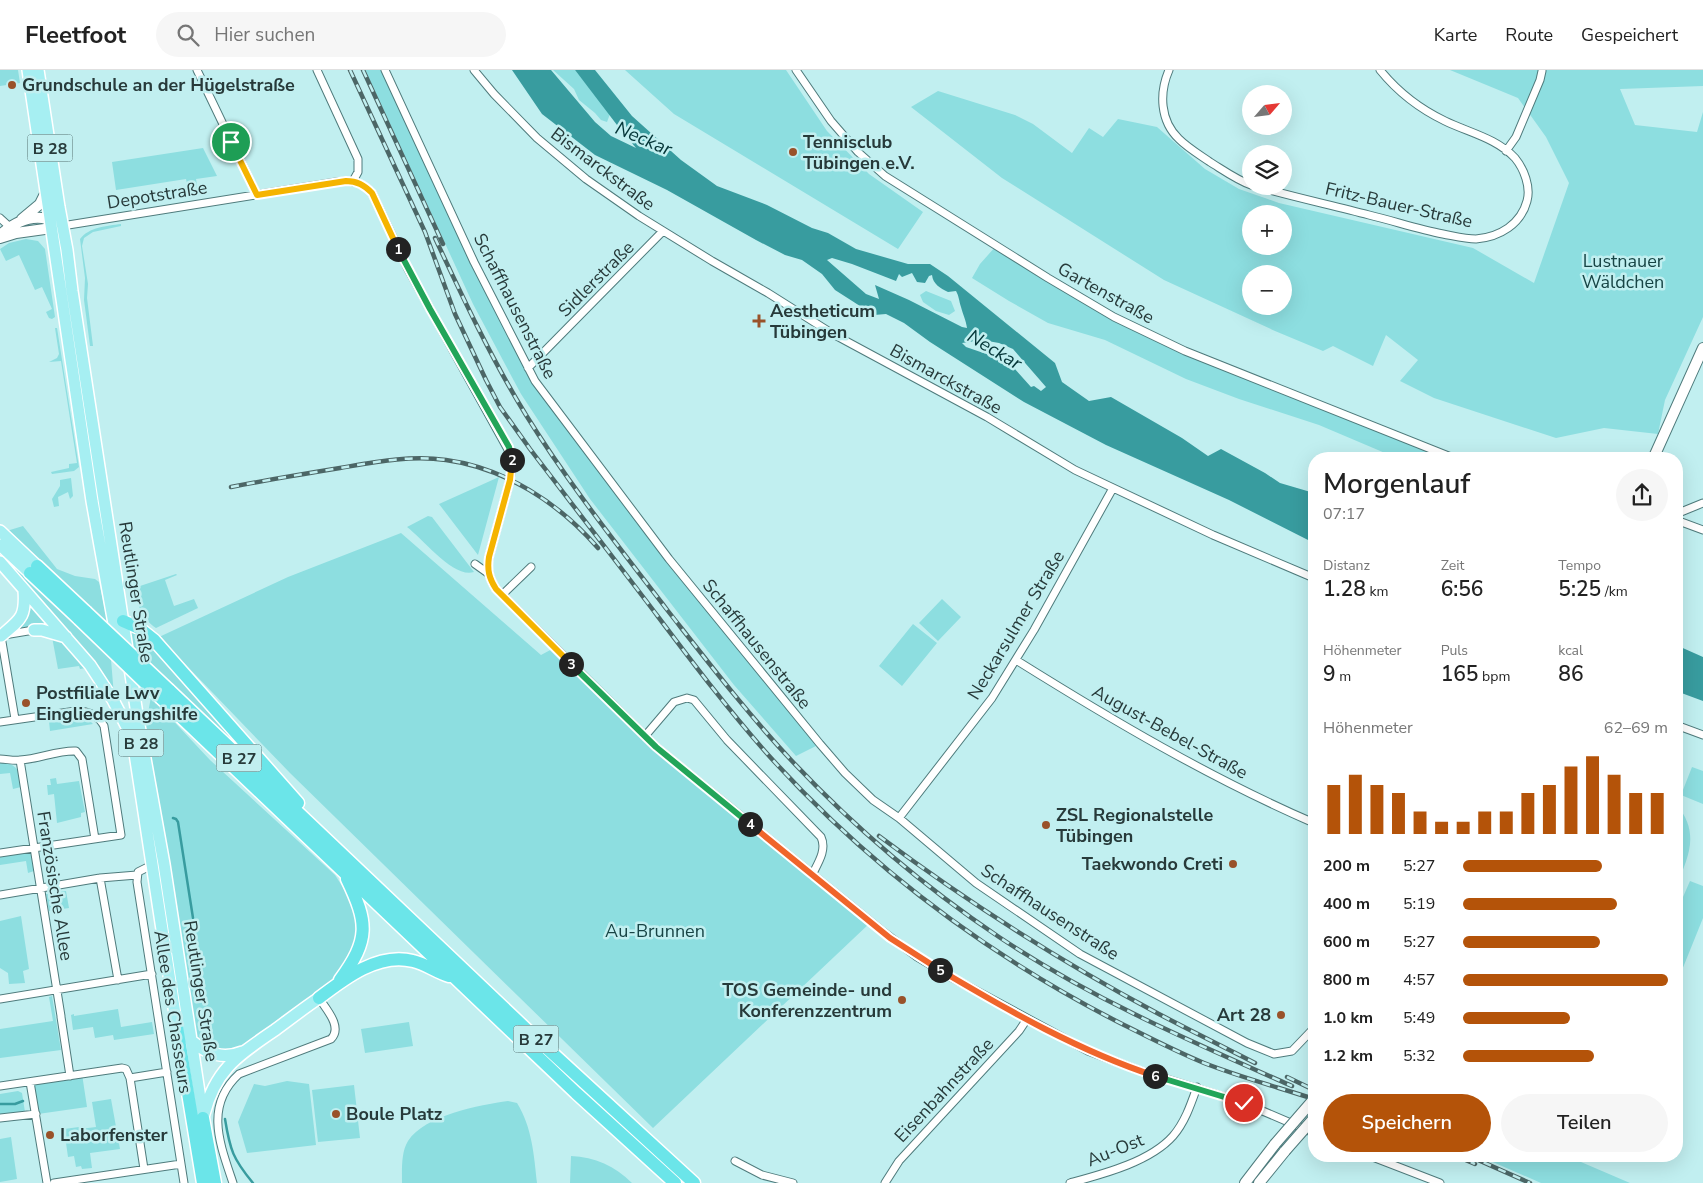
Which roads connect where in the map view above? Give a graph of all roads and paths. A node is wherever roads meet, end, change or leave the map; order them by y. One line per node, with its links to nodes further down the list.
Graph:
1 (28, 70): 14 (main road, Reutlinger Straße / B 28)
2 (38, 70): 20 (main road, Reutlinger Straße / B 28)
3 (197, 70): 15 (street)
4 (317, 70): 13 (street)
5 (385, 70): 25 (street, Schaffhausenstraße)
6 (474, 70): 22 (street, Bismarckstraße)
7 (796, 70): 26 (street, Gartenstraße)
8 (1169, 70): 12 (street)
9 (1380, 70): 11 (street, Fritz-Bauer-Straße)
10 (1542, 71): 11 (street)
11 (1506, 151): 16 (street, Fritz-Bauer-Straße)
12 (1242, 180)
13 (353, 181): 15 (street); 39 (street)
14 (46, 194): 18 (main road); 19 (main road, Reutlinger Straße / B 28)
15 (257, 195): 20 (street, Depotstraße)
16 (1290, 195)
17 (0, 216): 21 (street)
18 (22, 219): 19 (main road); 21 (main road)
19 (50, 223): 20 (main road); 21 (main road); 54 (main road, Reutlinger Straße / B 28)
20 (62, 226): 43 (main road, Reutlinger Straße / B 28)
21 (12, 230): 23 (main road)
22 (663, 232): 25 (street, Sidlerstraße); 28 (street, Bismarckstraße)
23 (0, 236)
24 (1703, 348): 27 (main road)
25 (528, 368): 57 (street, Schaffhausenstraße)
26 (1438, 452)
27 (1656, 452)
28 (1113, 488): 40 (street, Bismarckstraße); 47 (street, Neckarsulmer Straße)
29 (1703, 503): 30 (street)
30 (1683, 511)
31 (1683, 523): 32 (street)
32 (1703, 530)
33 (0, 531): 38 (main road, B 27)
34 (0, 545): 38 (main road, B 27)
35 (0, 562): 41 (main road)
36 (475, 564): 39 (street)
37 (531, 567): 42 (street)
38 (34, 570): 48 (highway, B 27, bridge)
39 (489, 574): 42 (street)
40 (1308, 576)
41 (24, 590): 45 (main road); 46 (main road)
42 (502, 595): 53 (street)
43 (123, 621): 59 (highway); 63 (main road, Reutlinger Straße / B 28)
44 (34, 630): 45 (street); 46 (main road)
45 (0, 636): 49 (street)
46 (66, 637): 54 (main road)
47 (1016, 660): 57 (street, Neckarsulmer Straße); 58 (street, August-Bebel-Straße)
48 (165, 694): 59 (highway, B 27); 64 (highway, B 27)
49 (15, 719): 50 (street); 60 (street)
50 (0, 722)
51 (1683, 728): 52 (street)
52 (1703, 735)
53 (645, 736): 66 (street); 66 (street)
54 (133, 740): 63 (main road, Reutlinger Straße / B 28)
55 (0, 759): 56 (street)
56 (20, 760): 60 (street); 61 (street, Französische Allee)
57 (899, 818): 79 (street, Schaffhausenstraße)
58 (1308, 820)
59 (310, 824): 105 (highway, B 27)
60 (95, 839): 61 (street)
61 (34, 848): 62 (street); 68 (street, Französische Allee)
62 (0, 854)
63 (158, 865): 65 (street); 78 (main road, Reutlinger Straße / B 28); 80 (main road, Reutlinger Straße / B 28)
64 (342, 870): 72 (highway, B 27); 73 (highway)
65 (137, 874): 67 (street); 70 (street, Allee des Chasseurs)
66 (812, 875): 77 (street)
67 (100, 878): 68 (street); 71 (street)
68 (40, 888): 69 (street); 74 (street, Französische Allee)
69 (0, 895)
70 (152, 974): 71 (street); 82 (street, Allee des Chasseurs)
71 (118, 980): 74 (street)
72 (458, 980): 73 (highway); 104 (highway, B 27)
73 (338, 983): 75 (highway)
74 (56, 990): 76 (street); 83 (street, Französische Allee)
75 (319, 998): 81 (main road); 103 (street)
76 (0, 999)
77 (1027, 1019): 87 (street); 107 (street, Eisenbahnstraße)
78 (177, 1026): 80 (main road); 101 (highway, B 28)
79 (1308, 1034)
80 (191, 1041): 81 (main road); 91 (main road, Reutlinger Straße / B 28)
81 (242, 1052): 91 (main road)
82 (167, 1072): 84 (street); 96 (street, Allee des Chasseurs)
83 (70, 1076): 84 (street); 85 (street)
84 (130, 1078): 97 (street)
85 (30, 1082): 86 (street); 89 (street)
86 (0, 1086)
87 (1197, 1088): 93 (street); 108 (street, Au-Ost)
88 (1308, 1106): 109 (main road, bridge)
89 (36, 1114): 90 (street); 98 (street)
90 (0, 1118)
91 (203, 1118): 102 (highway, B 28)
92 (1308, 1125): 110 (main road, bridge)
93 (1308, 1130)
94 (735, 1161): 106 (street)
95 (1386, 1162): 111 (street)
96 (181, 1164): 97 (street); 100 (street, Allee des Chasseurs)
97 (144, 1169): 99 (street)
98 (47, 1183)
99 (54, 1183)
100 (184, 1183)
101 (203, 1183)
102 (215, 1183)
103 (233, 1183)
104 (675, 1183)
105 (694, 1183)
106 (793, 1183)
107 (885, 1183)
108 (1070, 1183)
109 (1245, 1183)
110 (1259, 1183)
111 (1440, 1183)

